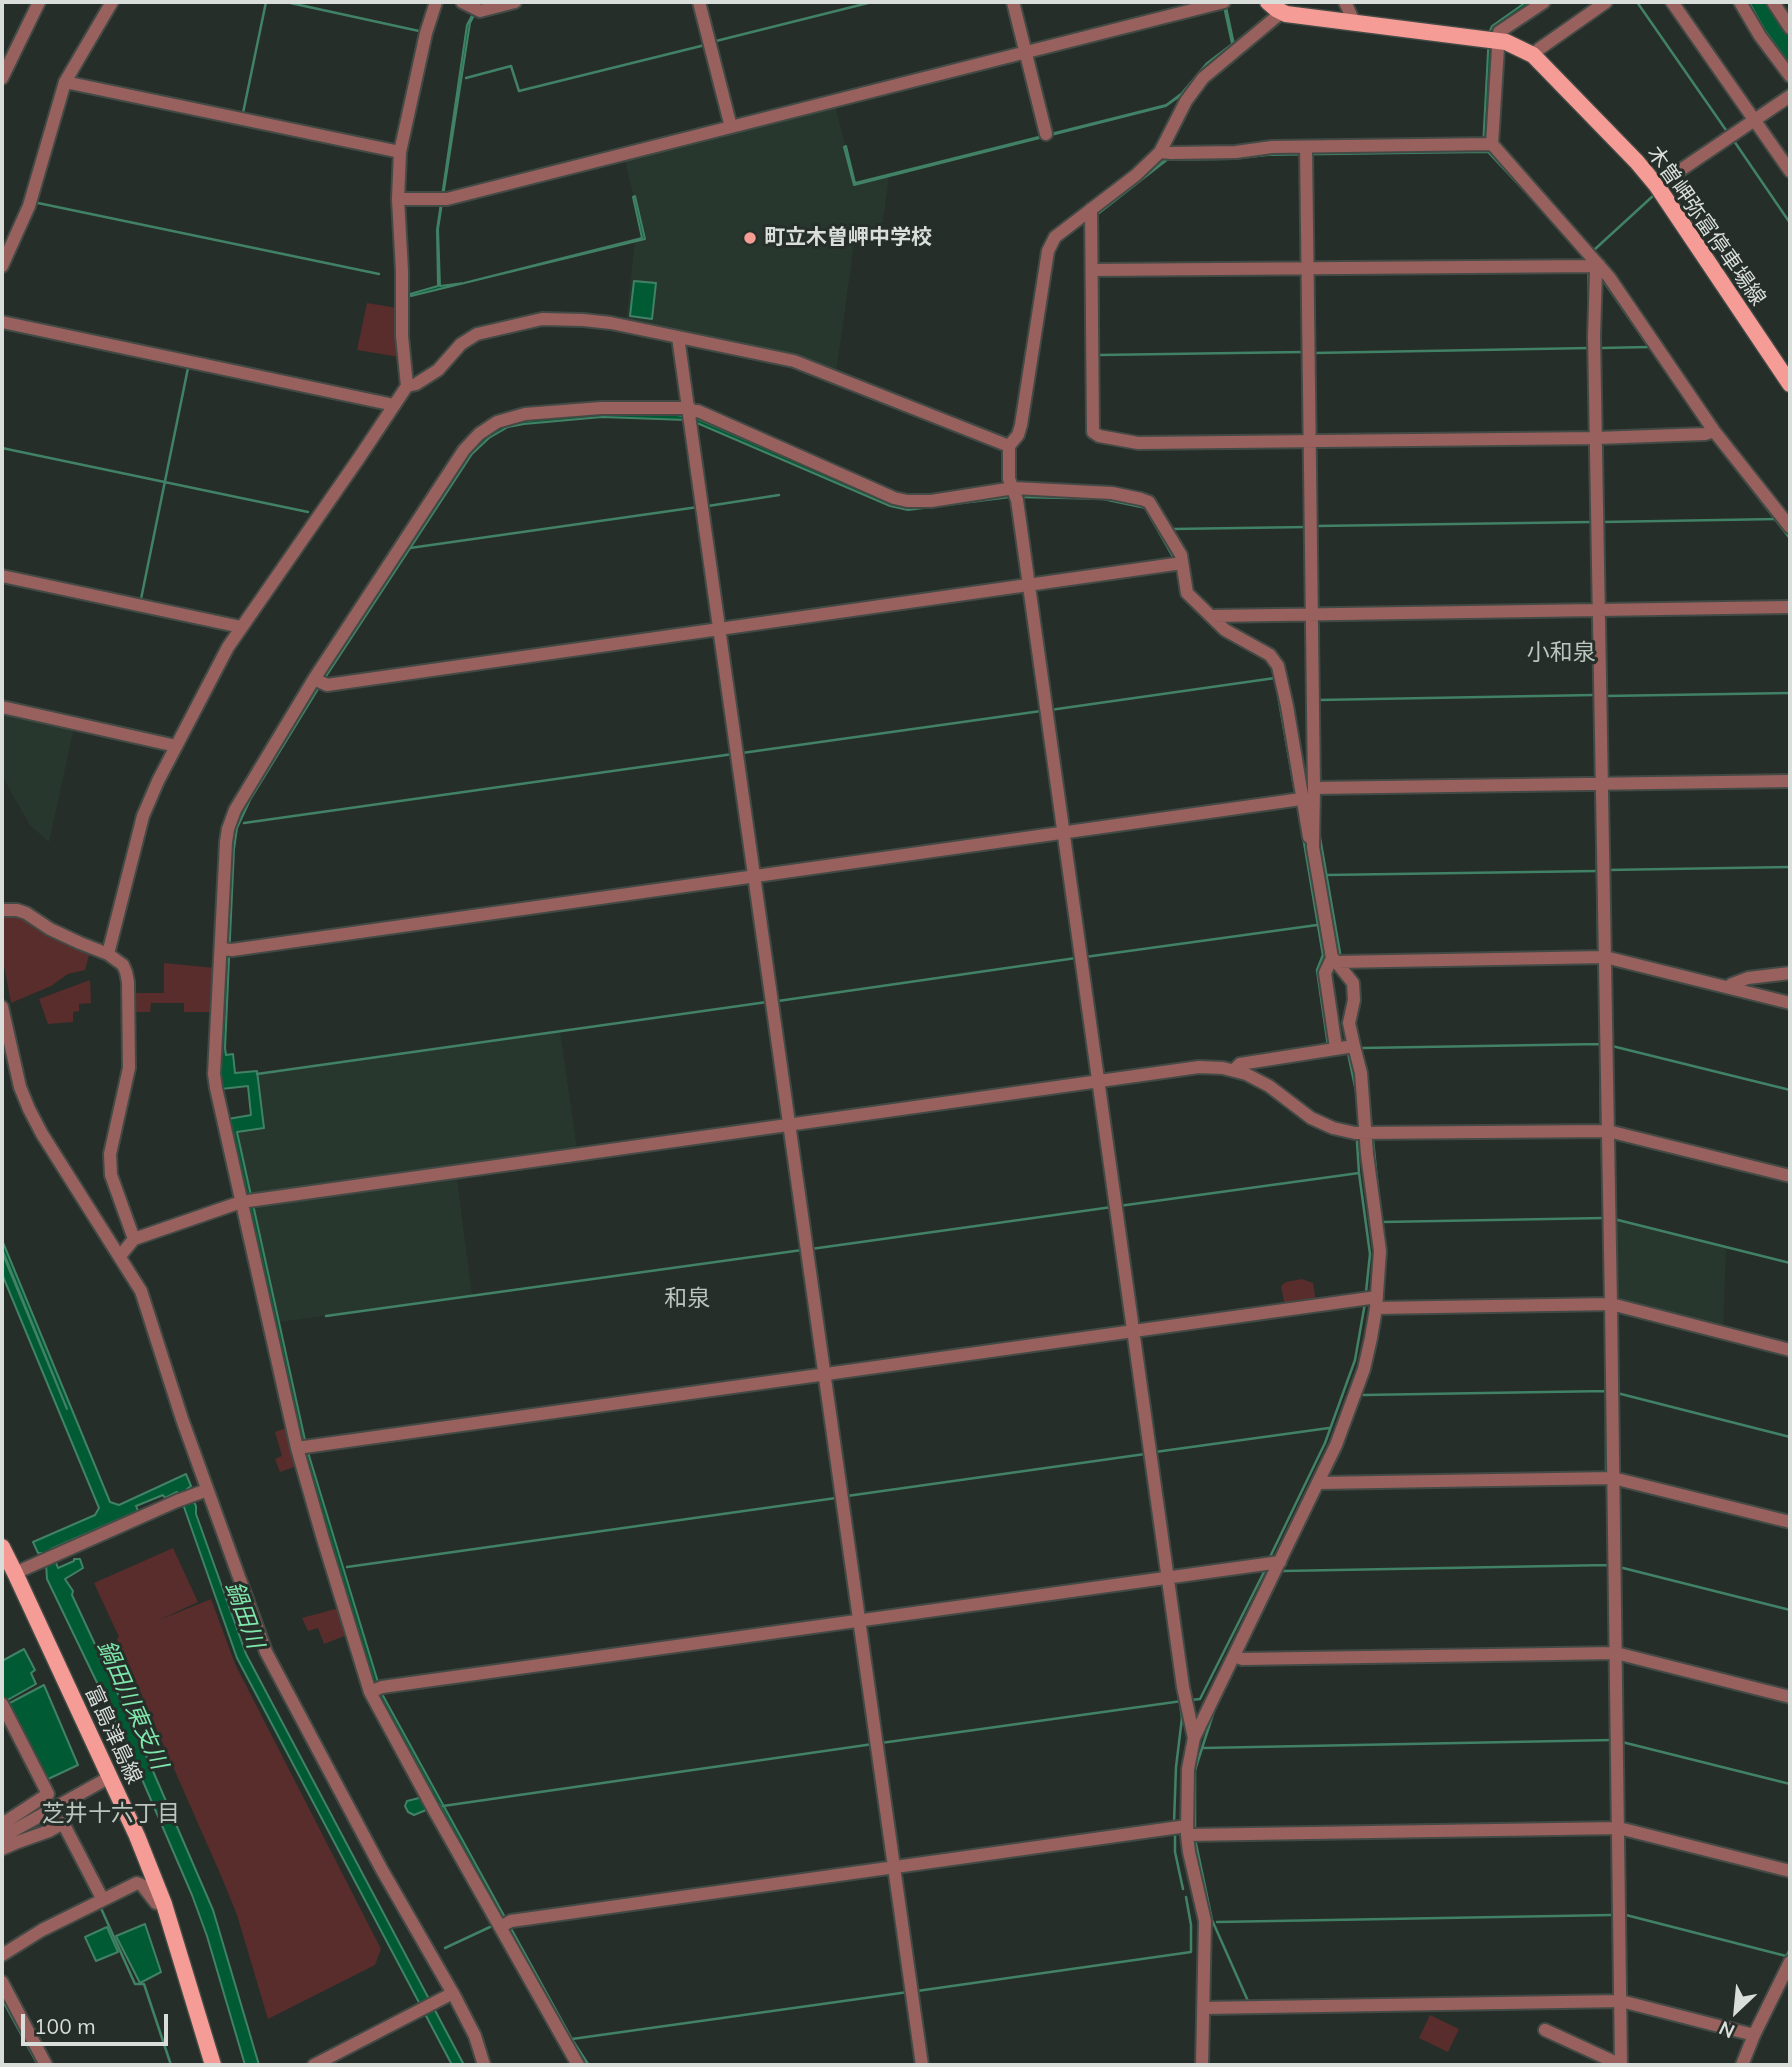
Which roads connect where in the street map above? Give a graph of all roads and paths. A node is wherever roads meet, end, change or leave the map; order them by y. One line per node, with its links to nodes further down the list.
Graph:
1 (39, 2): 23 (street)
2 (112, 2): 24 (street)
3 (436, 2): 31 (street)
4 (515, 2): 15 (street)
5 (699, 2): 27 (street)
6 (1013, 2): 20 (street)
7 (1223, 2): 20 (street)
8 (1269, 2): 16 (main road, 木曽岬弥富停車場線)
9 (1345, 2): 17 (street)
10 (1544, 2): 19 (street)
11 (1606, 2): 21 (street)
12 (1672, 2): 26 (street)
13 (1740, 2): 22 (street)
14 (1773, 2): 18 (street)
15 (472, 6)
16 (1282, 12): 17 (main road, 木曽岬弥富停車場線); 32 (street)
17 (1354, 22): 19 (main road, 木曽岬弥富停車場線)
18 (1790, 28)
19 (1493, 40): 21 (main road, 木曽岬弥富停車場線); 29 (street)
20 (1025, 52): 27 (street); 28 (street)
21 (1533, 55): 34 (main road, 木曽岬弥富停車場線)
22 (1790, 76)
23 (2, 78)
24 (70, 83): 31 (street); 37 (street)
25 (1790, 96): 26 (street)
26 (1755, 121): 33 (street); 34 (street)
27 (731, 127): 35 (street)
28 (1046, 134)
29 (1488, 144): 30 (street); 39 (street)
30 (1306, 151): 32 (street); 38 (street)
31 (400, 152): 35 (street)
32 (1160, 152): 36 (street)
33 (1790, 171)
34 (1657, 186): 43 (main road, 木曽岬弥富停車場線)
35 (398, 199): 44 (street)
36 (1091, 209): 40 (street); 50 (street)
37 (2, 266)
38 (1307, 267): 39 (street); 40 (street); 49 (street)
39 (1595, 267): 47 (street); 48 (street)
40 (1095, 269): 49 (street)
41 (2, 322): 45 (street)
42 (678, 337): 44 (street); 46 (street); 50 (street)
43 (1790, 384)
44 (407, 386): 45 (street)
45 (394, 405): 60 (street)
46 (690, 415): 51 (street); 61 (street); 62 (street)
47 (1710, 432): 48 (street); 52 (street)
48 (1593, 438): 49 (street); 57 (street)
49 (1310, 440): 58 (street)
50 (1009, 446): 51 (street)
51 (1015, 493): 53 (street); 55 (street)
52 (1790, 527)
53 (1182, 563): 55 (street); 59 (street)
54 (2, 576): 60 (street)
55 (1029, 586): 61 (street); 69 (street)
56 (1790, 607): 57 (street)
57 (1596, 610): 58 (street); 66 (street)
58 (1312, 614): 59 (street); 67 (street)
59 (1212, 616): 68 (street)
60 (241, 627): 64 (street)
61 (720, 629): 62 (street); 71 (street)
62 (320, 681): 73 (street)
63 (2, 707): 64 (street)
64 (176, 746): 74 (street)
65 (1790, 781): 66 (street)
66 (1598, 784): 67 (street); 75 (street)
67 (1314, 788): 70 (street)
68 (1301, 799): 69 (street); 70 (street)
69 (1063, 833): 71 (street); 84 (street)
70 (1313, 847): 76 (street)
71 (755, 877): 73 (street); 85 (street)
72 (2, 909): 74 (street)
73 (226, 950): 89 (street)
74 (108, 954): 90 (street)
75 (1605, 957): 76 (street); 78 (street); 86 (street)
76 (1338, 961): 81 (street); 82 (street)
77 (1790, 974): 78 (street)
78 (1728, 987): 79 (street)
79 (1790, 1003)
80 (2, 1007): 91 (street)
81 (1353, 1045): 82 (street); 87 (street)
82 (1336, 1048): 83 (street)
83 (1234, 1070): 84 (street); 87 (street)
84 (1098, 1082): 85 (street); 94 (street)
85 (789, 1125): 89 (street); 96 (street)
86 (1608, 1131): 87 (street); 88 (street); 93 (street)
87 (1367, 1135): 92 (street)
88 (1790, 1176)
89 (247, 1201): 90 (street); 97 (street)
90 (134, 1239): 91 (street)
91 (120, 1256): 100 (street)
92 (1377, 1303): 93 (street); 94 (street); 99 (street)
93 (1611, 1304): 95 (street); 98 (street)
94 (1134, 1330): 96 (street); 105 (street)
95 (1790, 1350)
96 (824, 1374): 97 (street); 106 (street)
97 (302, 1447): 109 (street)
98 (1613, 1478): 99 (street); 101 (street); 107 (street)
99 (1319, 1483): 103 (street)
100 (201, 1492): 104 (street); 127 (street)
101 (1790, 1522)
102 (2, 1547): 104 (main road, 富島津島線)
103 (1280, 1562): 105 (street); 108 (street)
104 (15, 1573): 113 (main road, 富島津島線)
105 (1168, 1577): 106 (street); 112 (street)
106 (860, 1621): 109 (street); 119 (street)
107 (1616, 1653): 108 (street); 110 (street); 115 (street)
108 (1234, 1656): 112 (street)
109 (375, 1690): 123 (street)
110 (1790, 1697)
111 (2, 1704): 114 (street)
112 (1194, 1738): 116 (street)
113 (110, 1777): 117 (street); 122 (main road, 富島津島線)
114 (2, 1824)
115 (1619, 1828): 116 (street); 120 (street); 128 (street)
116 (1187, 1830): 119 (street); 129 (street)
117 (2, 1837)
118 (2, 1849): 121 (street)
119 (894, 1867): 123 (street); 137 (street)
120 (1790, 1871)
121 (103, 1900): 122 (street); 124 (street)
122 (164, 1905): 133 (main road, 富島津島線)
123 (505, 1924): 136 (street)
124 (2, 1955)
125 (1790, 1962): 131 (street)
126 (2, 1982): 132 (street)
127 (453, 1993): 134 (street); 135 (street)
128 (1620, 2001): 129 (street); 130 (street); 131 (street)
129 (1203, 2008): 138 (street)
130 (1545, 2031)
131 (1751, 2034): 139 (street)
132 (46, 2065)
133 (213, 2065)
134 (314, 2065)
135 (484, 2065)
136 (578, 2065)
137 (922, 2065)
138 (1202, 2065)
139 (1742, 2065)

